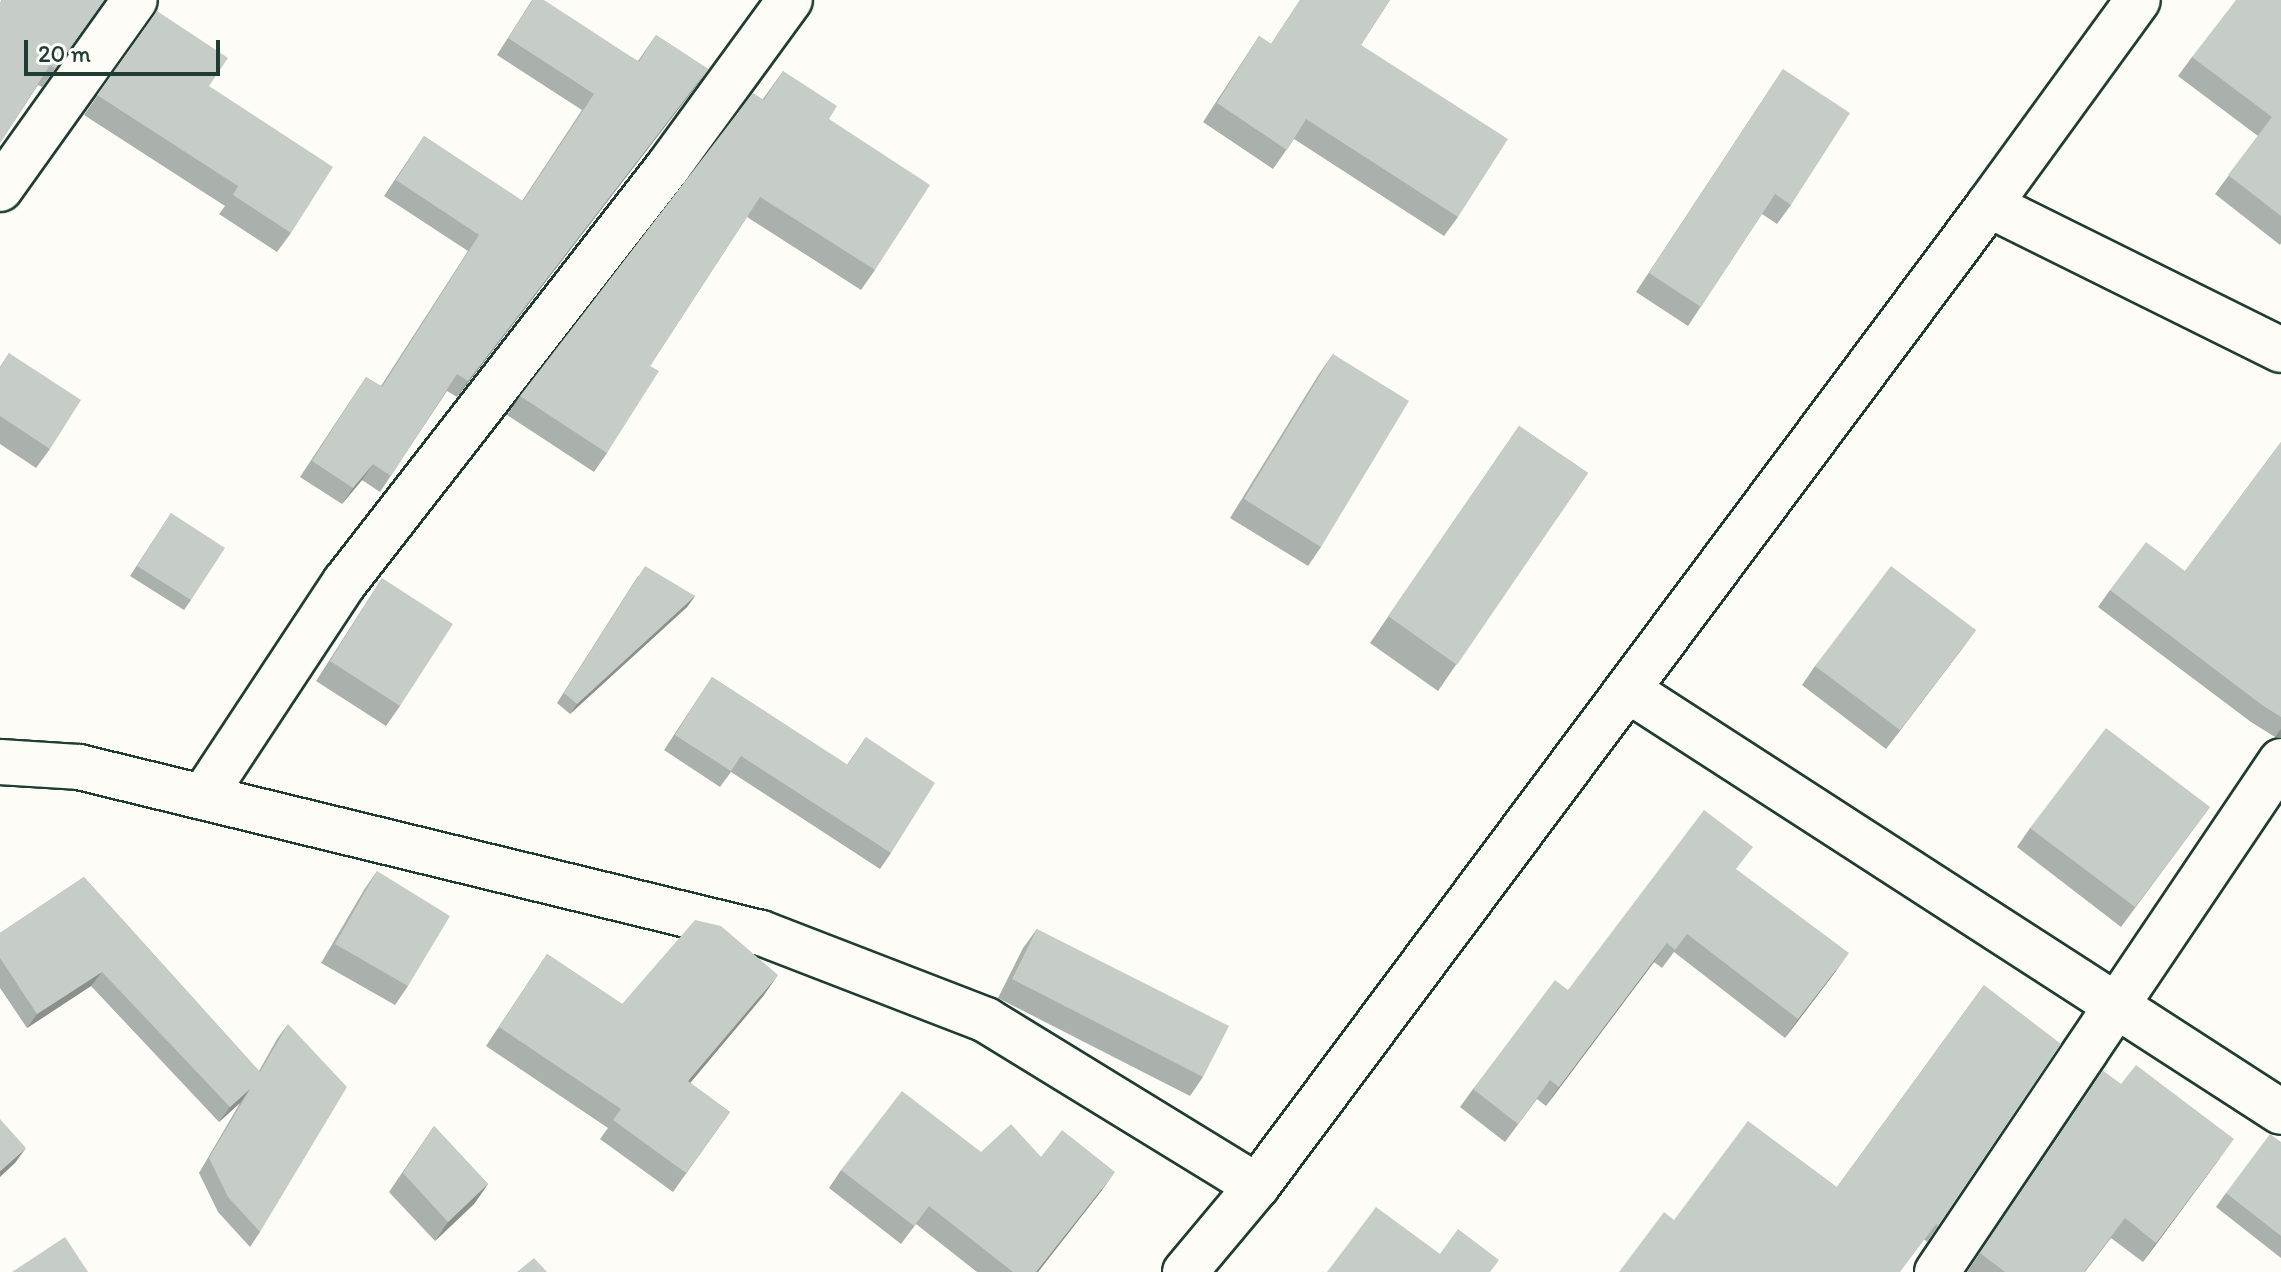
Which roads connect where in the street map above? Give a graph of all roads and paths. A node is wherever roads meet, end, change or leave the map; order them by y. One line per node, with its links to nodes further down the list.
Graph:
1 (135, 0): 4 (street)
2 (790, 0): 10 (street)
3 (2138, 0): 5 (street)
4 (0, 189)
5 (1989, 205): 6 (street); 7 (street)
6 (2281, 350)
7 (1628, 690): 11 (street); 13 (street)
8 (2281, 761): 11 (street)
9 (0, 762): 10 (street)
10 (203, 797): 13 (street)
11 (2117, 1004): 12 (street); 15 (street)
12 (2281, 1112)
13 (1257, 1186): 14 (street)
14 (1202, 1266)
15 (1937, 1272)

